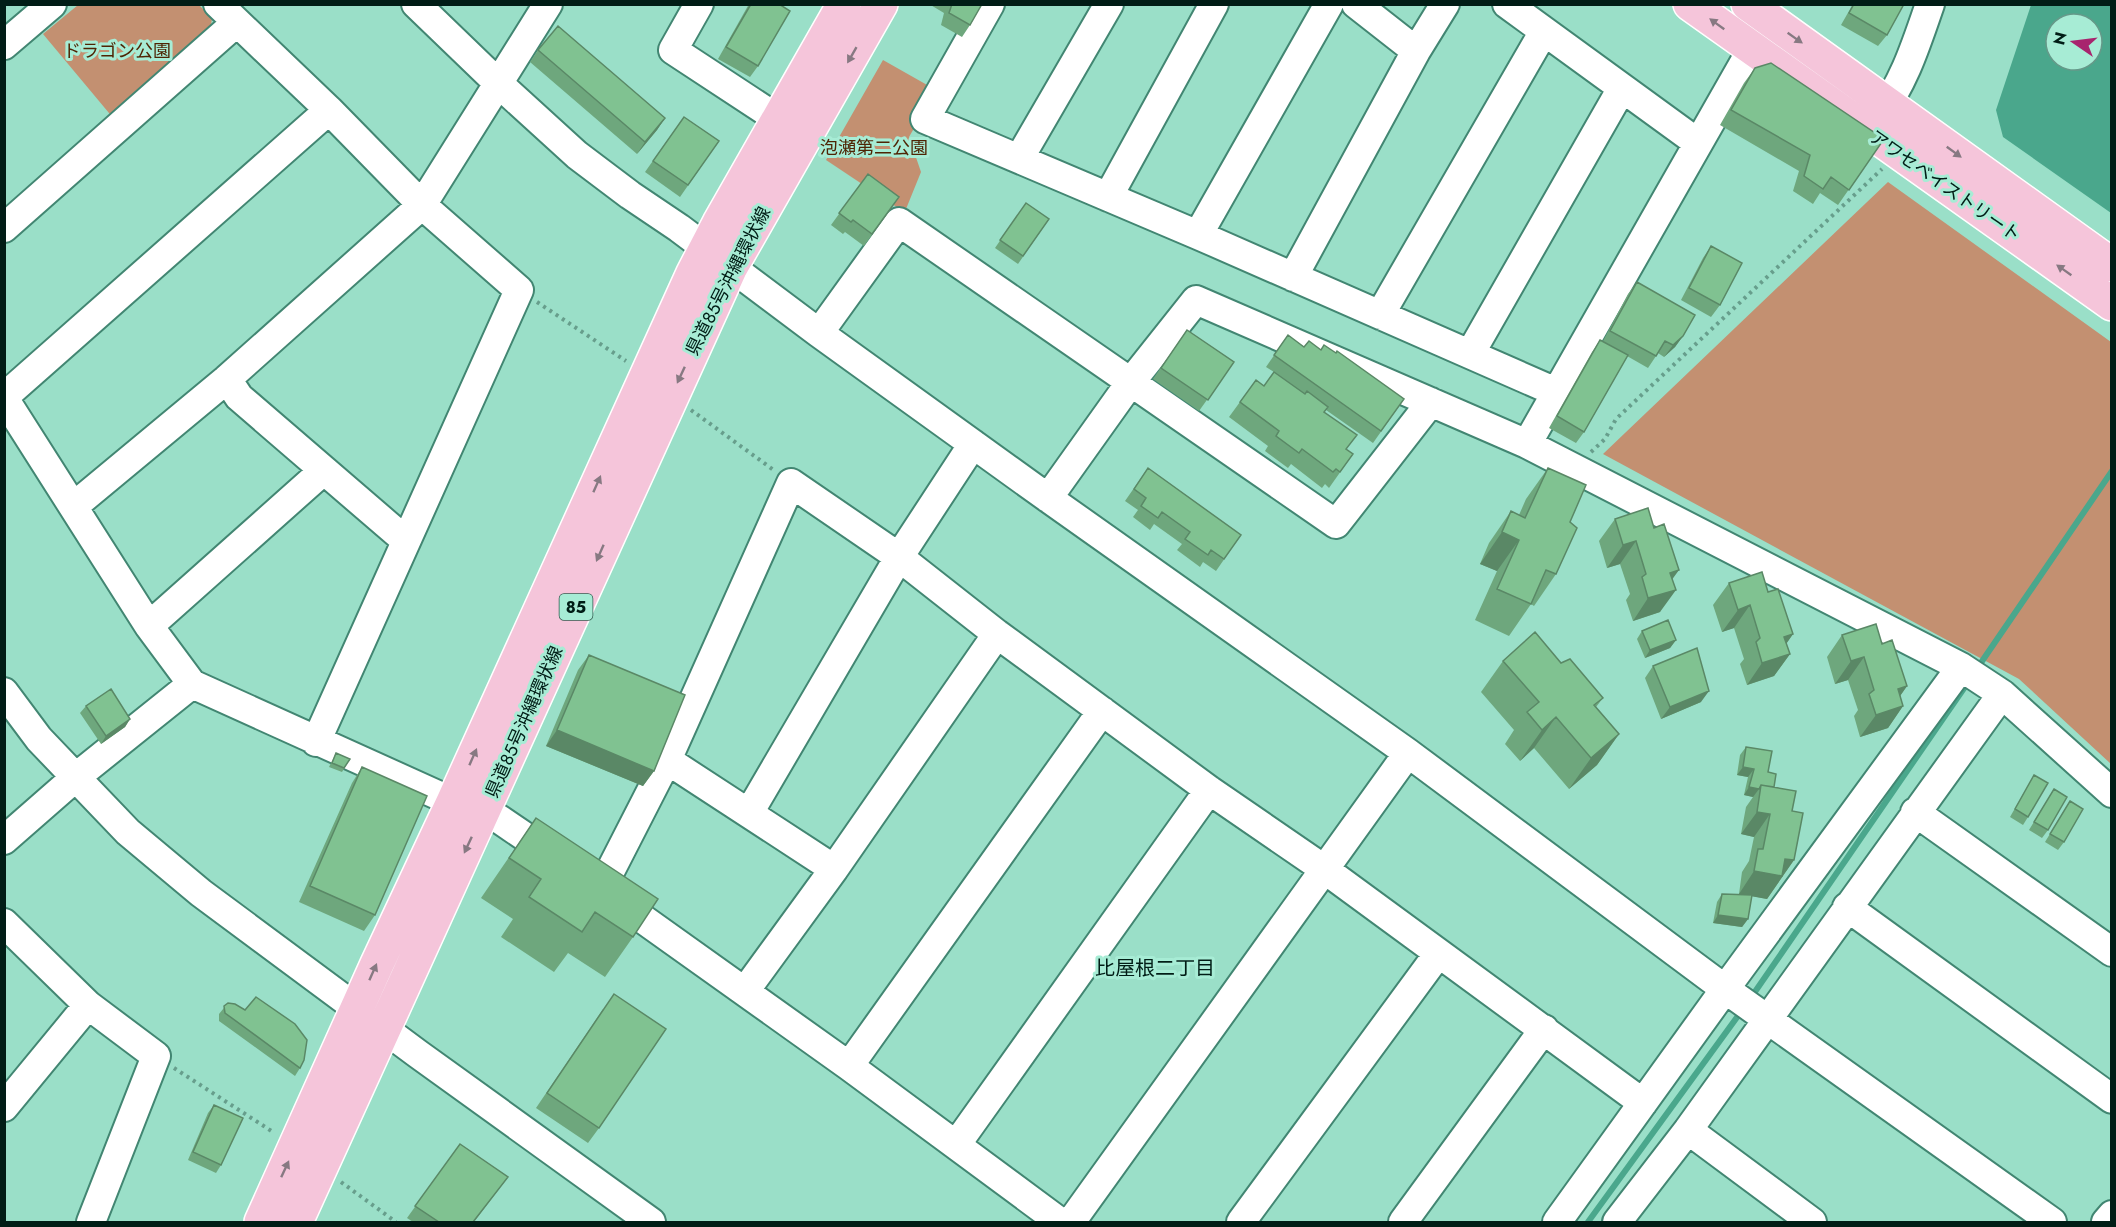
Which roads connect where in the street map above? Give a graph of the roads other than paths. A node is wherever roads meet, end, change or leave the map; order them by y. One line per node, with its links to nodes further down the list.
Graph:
1 (52, 4): 19 (street)
2 (416, 4): 22 (street)
3 (548, 4): 22 (street)
4 (699, 4): 26 (street)
5 (844, 4): 26 (main road, 県道85号沖縄環状線 / 85)
6 (881, 4): 36 (main road, 県道85号沖縄環状線 / 85, one-way to 36)
7 (990, 4): 29 (street)
8 (1109, 4): 29 (street)
9 (1214, 4): 30 (street)
10 (1329, 4): 33 (street)
11 (1356, 4): 21 (street)
12 (1445, 4): 21 (street)
13 (1507, 4): 18 (street)
14 (1690, 4): 20 (main road, アワセベイストリート, one-way to 14)
15 (1748, 4): 24 (main road, アワセベイストリート, one-way to 24)
16 (1930, 4): 24 (street)
17 (227, 14): 25 (street); 32 (street)
18 (1544, 31): 23 (street); 39 (street)
19 (4, 45)
20 (1752, 49): 27 (main road, アワセベイストリート); 28 (street)
21 (1416, 51): 37 (street)
22 (498, 83): 31 (street); 34 (street)
23 (1622, 88): 28 (street); 41 (street)
24 (1888, 105): 27 (street); 35 (main road, アワセベイストリート, one-way to 35)
25 (329, 110): 31 (street); 45 (street)
26 (778, 119): 34 (main road, 県道85号沖縄環状線 / 85)
27 (1869, 132): 38 (main road, アワセベイストリート, one-way to 27)
28 (1698, 143): 44 (street)
29 (1018, 159): 30 (street)
30 (1108, 197): 33 (street)
31 (422, 205): 42 (street); 52 (street)
32 (4, 228)
33 (1198, 235): 37 (street)
34 (706, 248): 36 (street); 67 (main road, 県道85号沖縄環状線 / 85, one-way to 34)
35 (2112, 265)
36 (731, 267): 40 (street); 68 (main road, 県道85号沖縄環状線 / 85, one-way to 68)
37 (1293, 277): 39 (street)
38 (2112, 304)
39 (1380, 315): 41 (street)
40 (819, 333): 43 (street); 47 (street)
41 (1470, 354): 44 (street)
42 (227, 380): 49 (street); 51 (street)
43 (1130, 382): 46 (street); 46 (street); 50 (street)
44 (1556, 392): 48 (street)
45 (4, 397): 51 (street)
46 (1431, 402): 48 (street)
47 (973, 444): 50 (street); 53 (street)
48 (1527, 444): 56 (street)
49 (323, 471): 52 (street); 54 (street)
50 (1048, 498): 62 (street)
51 (74, 506): 54 (street)
52 (405, 540): 61 (street)
53 (899, 557): 55 (street); 63 (street); 70 (street)
54 (148, 626): 57 (street)
55 (997, 634): 60 (street); 72 (street)
56 (1961, 667): 59 (street); 80 (street)
57 (192, 684): 61 (street); 64 (street)
58 (4, 692): 64 (street)
59 (2002, 694): 66 (street); 69 (street)
60 (1102, 711): 65 (street); 85 (street)
61 (316, 742): 67 (street)
62 (1408, 753): 73 (street); 80 (street)
63 (667, 760): 70 (street); 74 (street)
64 (76, 777): 71 (street); 82 (street)
65 (1209, 790): 73 (street); 90 (street)
66 (2112, 793)
67 (453, 802): 82 (main road, 県道85号沖縄環状線 / 85, one-way to 67)
68 (483, 811): 74 (street); 83 (main road, 県道85号沖縄環状線 / 85, one-way to 83)
69 (1916, 812): 75 (street); 77 (street)
70 (749, 813): 72 (street)
71 (4, 840)
72 (834, 869): 79 (street)
73 (1324, 869): 78 (street); 98 (street)
74 (586, 878): 79 (street)
75 (1847, 907): 80 (street); 87 (street)
76 (4, 923): 81 (street)
77 (2112, 952)
78 (1438, 954): 84 (street); 99 (street)
79 (745, 991): 85 (street)
80 (1747, 1004): 88 (street); 89 (street); 104 (street)
81 (88, 1005): 86 (street); 93 (street)
82 (357, 1009): 83 (street); 94 (main road, 県道85号沖縄環状線 / 85, one-way to 82)
83 (383, 1029): 95 (main road, 県道85号沖縄環状線 / 85); 96 (street)
84 (1544, 1029): 88 (street); 100 (street)
85 (849, 1066): 90 (street)
86 (9, 1092)
87 (2112, 1099)
88 (1643, 1104): 101 (street)
89 (1688, 1130): 91 (street); 102 (street)
90 (956, 1145): 97 (street)
91 (1779, 1214): 103 (street)
92 (2112, 1215): 105 (street)
93 (91, 1222)
94 (261, 1222)
95 (296, 1222)
96 (651, 1222)
97 (1060, 1222)
98 (1071, 1222)
99 (1241, 1222)
100 (1403, 1222)
101 (1557, 1222)
102 (1617, 1222)
103 (1812, 1222)
104 (2052, 1222)
105 (2106, 1222)

